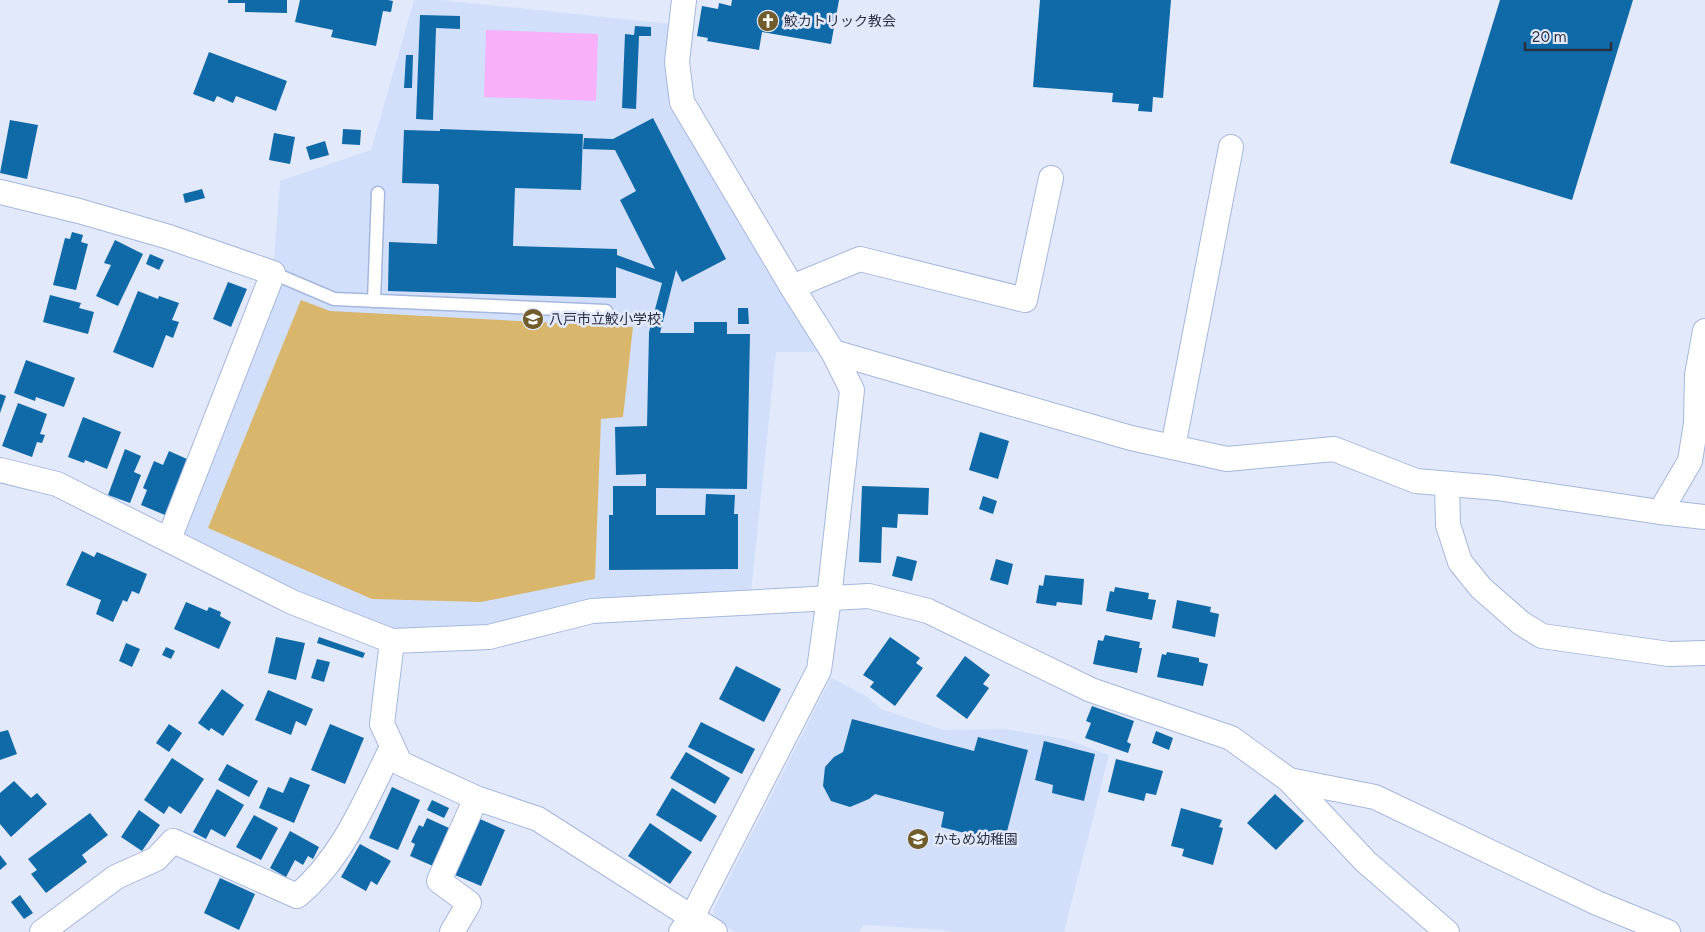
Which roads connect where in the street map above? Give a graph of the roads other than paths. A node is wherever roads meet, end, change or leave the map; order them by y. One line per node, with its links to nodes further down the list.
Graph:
1 (684, 0): 7 (street)
2 (1231, 147): 12 (street)
3 (1051, 178): 7 (street)
4 (0, 192): 6 (street)
5 (378, 193): 8 (lane)
6 (273, 273): 8 (lane); 17 (street)
7 (792, 287): 11 (street)
8 (374, 301): 9 (lane)
9 (606, 311)
10 (1705, 331): 15 (street)
11 (832, 352): 12 (street); 18 (street)
12 (1173, 447): 14 (street)
13 (0, 470): 17 (street)
14 (1447, 484): 15 (street); 20 (street)
15 (1660, 512): 16 (street)
16 (1705, 517)
17 (168, 539): 19 (street)
18 (829, 598): 19 (street); 22 (street); 24 (street)
19 (392, 641): 21 (street)
20 (1705, 653)
21 (392, 747): 23 (street); 25 (street)
22 (1289, 780): 28 (street); 29 (street)
23 (476, 798): 24 (street); 26 (street)
24 (687, 924): 27 (street)
25 (42, 932)
26 (452, 932)
27 (715, 932)
28 (1447, 932)
29 (1668, 932)

